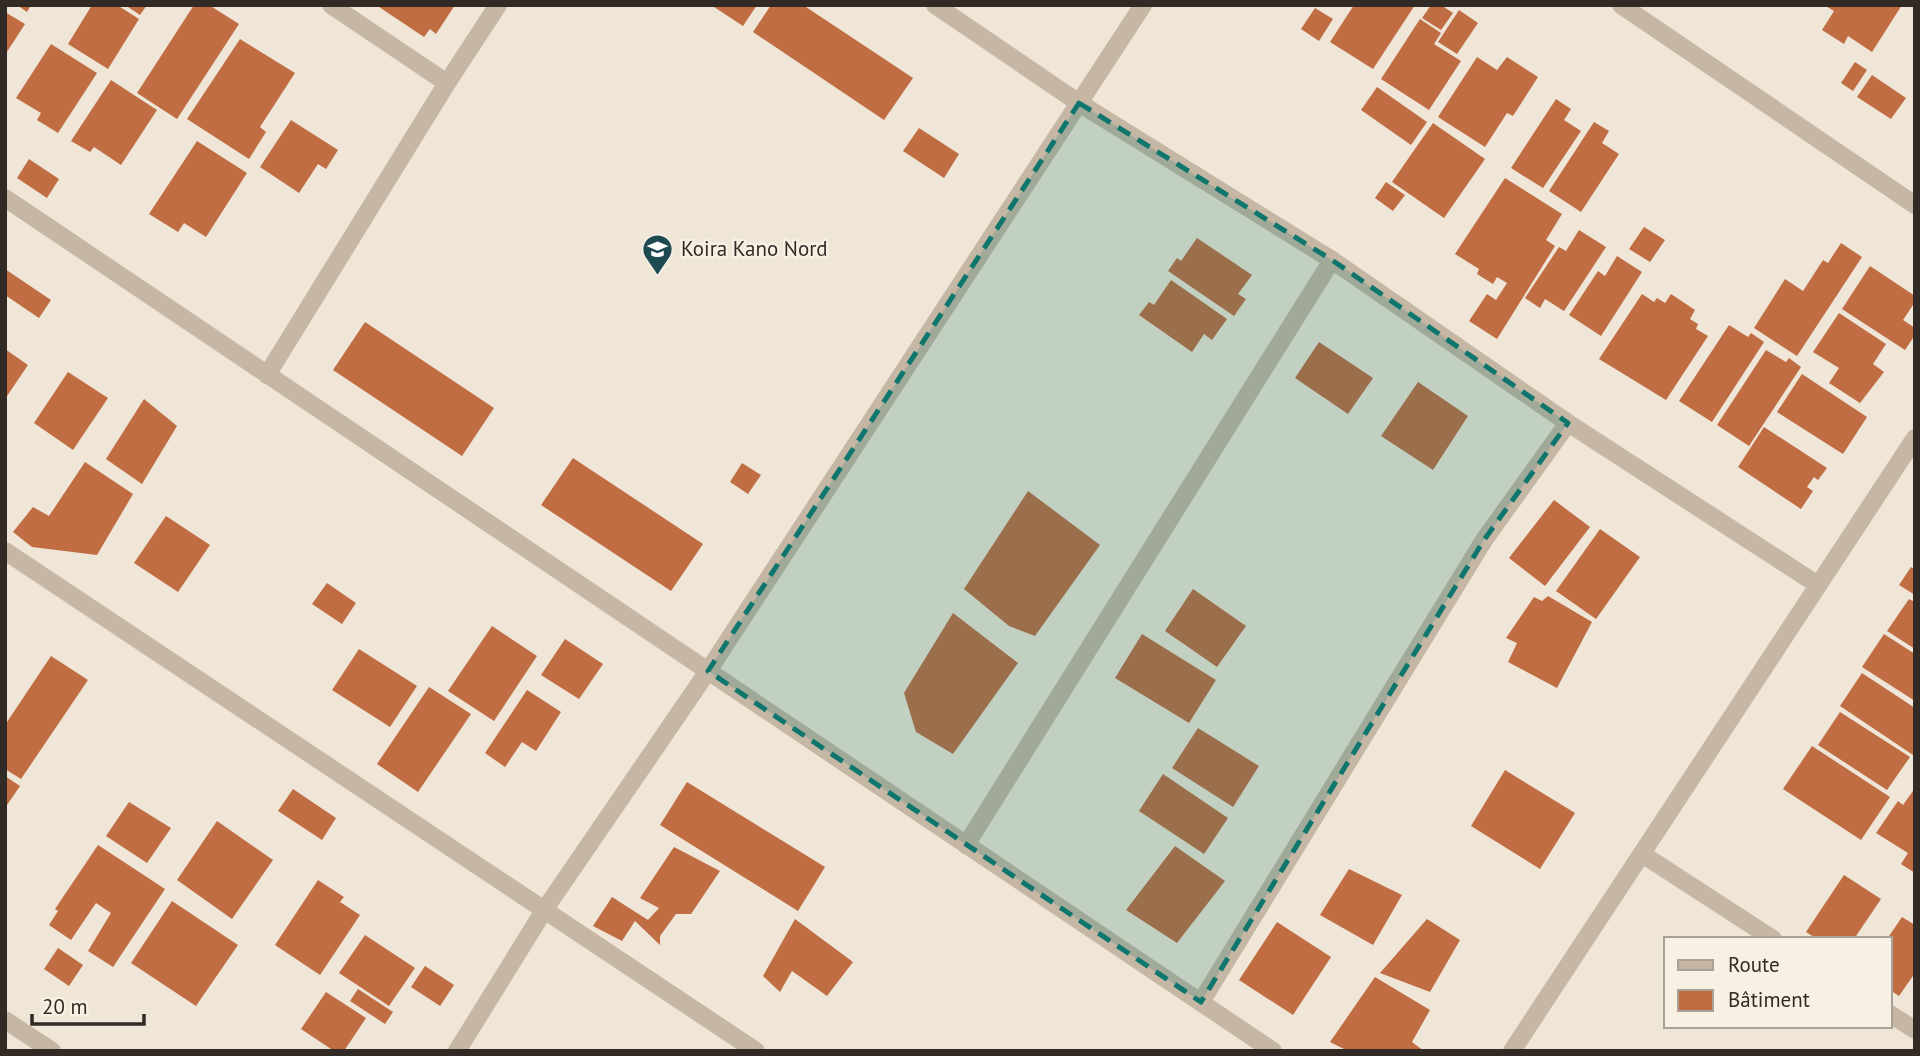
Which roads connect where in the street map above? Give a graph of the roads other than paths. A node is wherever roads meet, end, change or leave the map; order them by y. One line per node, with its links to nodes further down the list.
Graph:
1 (331, 5): 6 (street)
2 (498, 5): 6 (street)
3 (934, 5): 7 (street)
4 (1143, 5): 7 (street)
5 (1621, 5): 9 (street)
6 (447, 83): 11 (street)
7 (1079, 103): 10 (street); 16 (street)
8 (5, 198): 11 (street)
9 (1915, 205)
10 (1332, 260): 12 (street); 17 (street)
11 (267, 375): 16 (street)
12 (1568, 423): 15 (street); 21 (street)
13 (1915, 438): 15 (street)
14 (5, 551): 19 (street)
15 (1818, 585): 18 (street)
16 (708, 671): 17 (street); 19 (street)
17 (966, 845): 21 (street)
18 (1642, 854): 20 (street); 29 (street)
19 (545, 909): 26 (street); 27 (street)
20 (1770, 937)
21 (1201, 1002): 28 (street)
22 (1892, 1015): 24 (street)
23 (5, 1020): 25 (street)
24 (1915, 1030)
25 (52, 1051)
26 (457, 1051)
27 (756, 1051)
28 (1273, 1051)
29 (1512, 1051)

